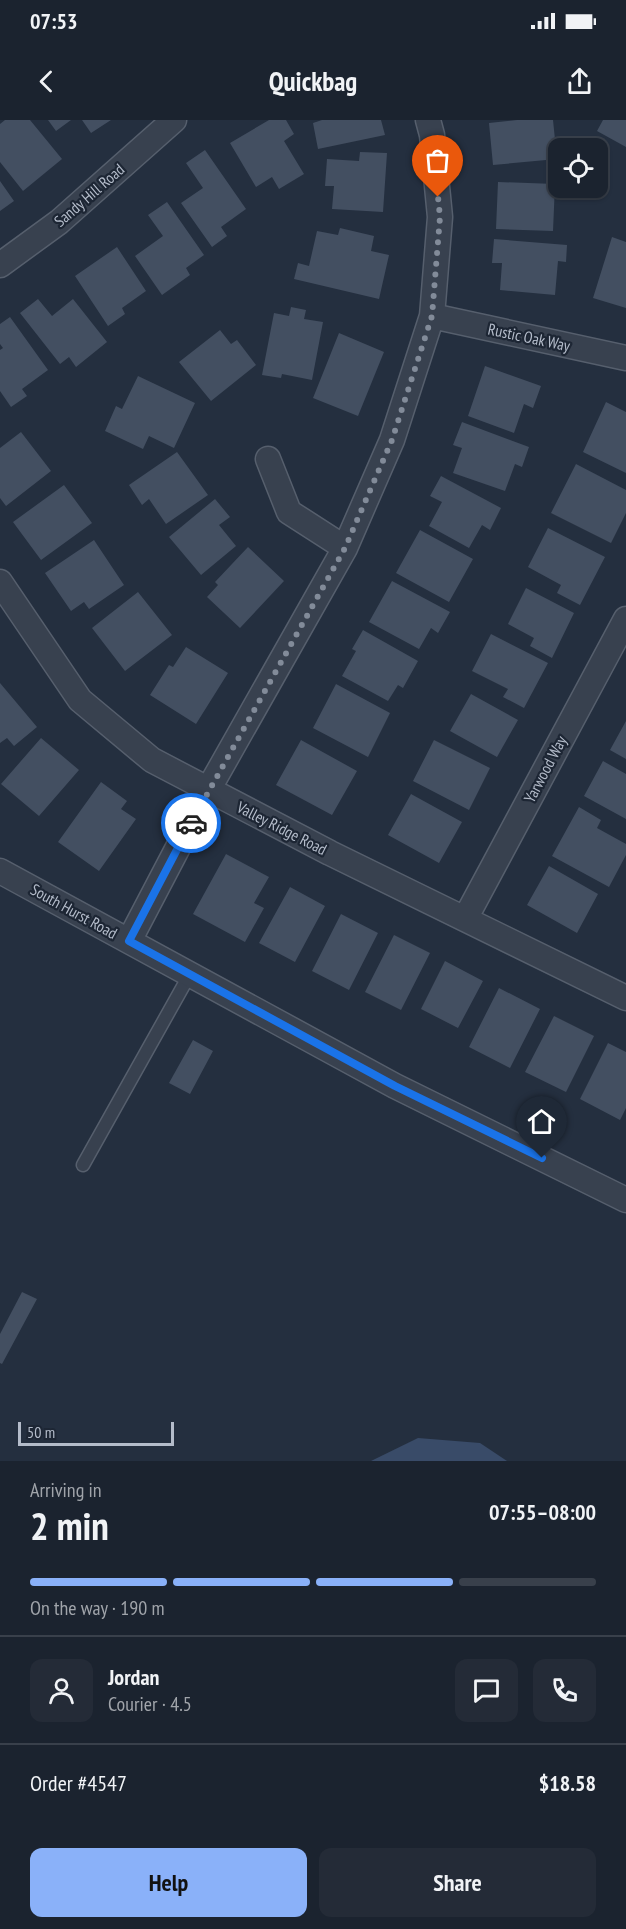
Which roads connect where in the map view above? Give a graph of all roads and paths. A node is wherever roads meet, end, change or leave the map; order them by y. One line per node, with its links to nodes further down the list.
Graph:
1 (174, 120): 3 (street, Sandy Hill Road)
2 (428, 120): 4 (street)
3 (0, 265)
4 (432, 316): 5 (street, Rustic Oak Way); 7 (street)
5 (626, 357)
6 (268, 459): 7 (street)
7 (345, 548): 10 (street)
8 (0, 582): 10 (street, Valley Ridge Road)
9 (626, 620): 12 (street, Yarwood Way)
10 (208, 790): 12 (street, Valley Ridge Road); 13 (street)
11 (0, 871): 13 (street, South Hurst Road)
12 (465, 919): 15 (street, Valley Ridge Road)
13 (129, 941): 14 (street, South Hurst Road)
14 (190, 974): 16 (lane); 17 (street, South Hurst Road)
15 (626, 998)
16 (83, 1165)
17 (626, 1200)

